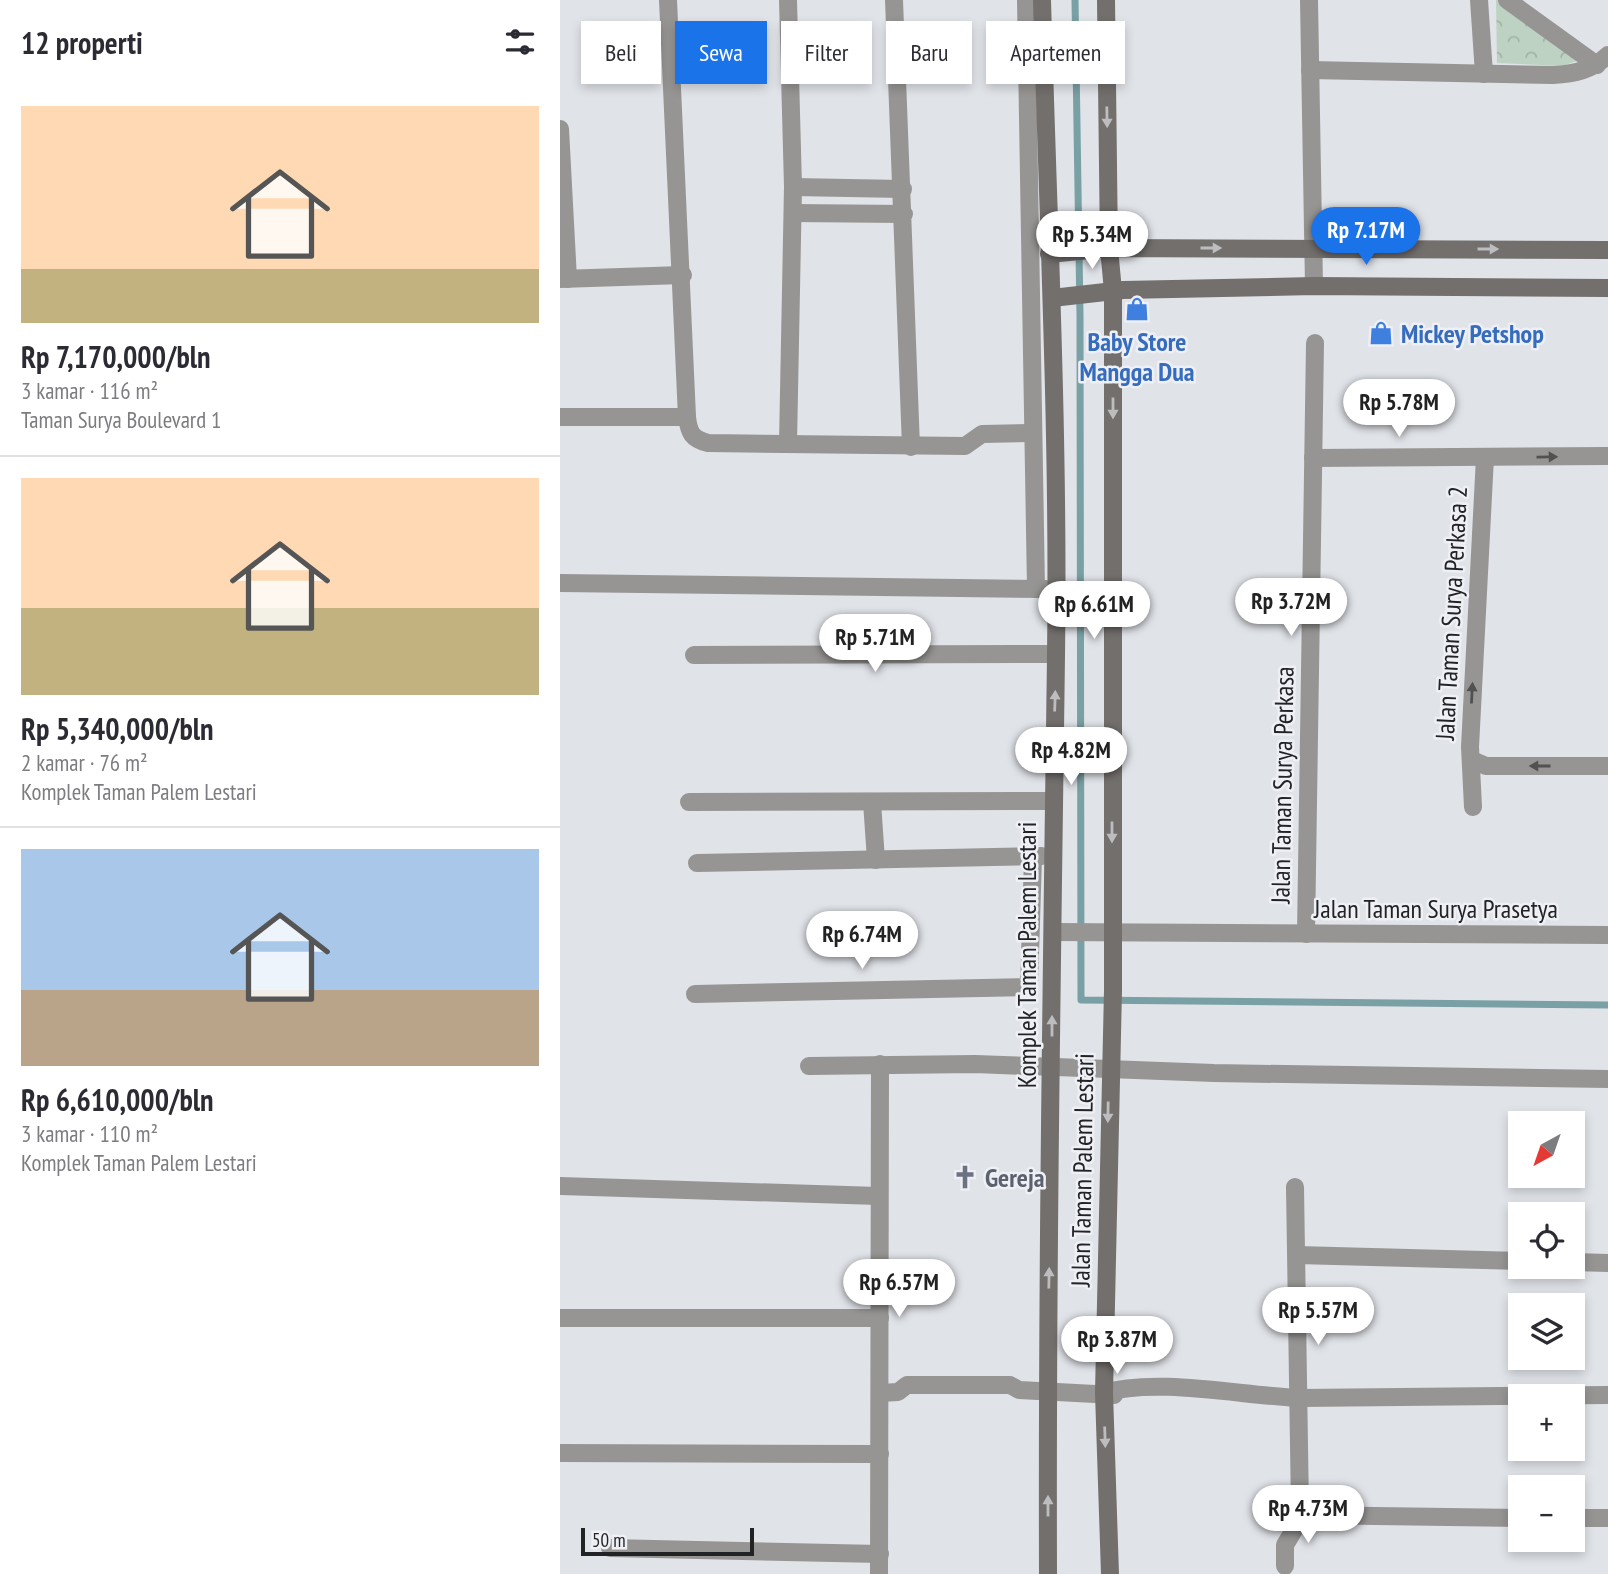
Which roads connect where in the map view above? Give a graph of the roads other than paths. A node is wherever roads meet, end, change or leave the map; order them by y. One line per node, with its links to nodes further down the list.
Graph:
1 (668, 0): 22 (street)
2 (788, 0): 14 (street)
3 (894, 0): 15 (street)
4 (1026, 0): 28 (street)
5 (1042, 0): 21 (street, Komplek Taman Palem Lestari)
6 (1106, 0): 18 (street, one-way to 18)
7 (1309, 0): 11 (street)
8 (1479, 0): 12 (street)
9 (1507, 0): 10 (street)
10 (1603, 60): 12 (street)
11 (1310, 70): 12 (street); 19 (street)
12 (1484, 74)
13 (560, 130): 23 (street)
14 (793, 187): 15 (street); 16 (street)
15 (902, 189): 17 (street)
16 (793, 213): 17 (street); 33 (street)
17 (904, 214): 34 (street)
18 (1102, 248): 19 (street, one-way to 19); 21 (street); 26 (street)
19 (1312, 248): 20 (street, one-way to 20); 24 (street)
20 (1608, 250)
21 (1054, 253): 27 (street, Komplek Taman Palem Lestari)
22 (683, 275): 23 (street); 31 (street)
23 (564, 279)
24 (1314, 286): 25 (street); 26 (street)
25 (1608, 288)
26 (1105, 292): 27 (street); 54 (street, one-way to 54)
27 (1058, 297): 28 (street); 40 (street, Komplek Taman Palem Lestari)
28 (1031, 301): 32 (street)
29 (1315, 343): 37 (street, Jalan Taman Surya Perkasa)
30 (560, 416): 31 (street)
31 (687, 417): 33 (street)
32 (1033, 433): 34 (street); 39 (street)
33 (788, 444): 34 (street)
34 (911, 446)
35 (1608, 456): 36 (street, one-way to 35)
36 (1485, 457): 37 (street); 43 (street, Jalan Taman Surya Perkasa 2, one-way to 36)
37 (1313, 458): 55 (street, Jalan Taman Surya Perkasa)
38 (560, 583): 39 (street)
39 (1036, 589): 40 (street)
40 (1055, 589): 41 (street, Komplek Taman Palem Lestari)
41 (1056, 654): 42 (street); 45 (street, Komplek Taman Palem Lestari, one-way to 41)
42 (694, 656)
43 (1472, 761): 44 (street, Jalan Taman Surya Perkasa 2, one-way to 43); 48 (street)
44 (1608, 766)
45 (1052, 801): 47 (street); 49 (street, Komplek Taman Palem Lestari)
46 (689, 802): 47 (street)
47 (873, 802): 51 (street)
48 (1473, 807)
49 (1053, 855): 50 (street); 53 (street, Komplek Taman Palem Lestari)
50 (1033, 857): 51 (street); 57 (street)
51 (876, 860): 52 (street)
52 (697, 863)
53 (1061, 932): 54 (street, Jalan Taman Surya Prasetya); 60 (street, Komplek Taman Palem Lestari, one-way to 53)
54 (1105, 933): 55 (street, Jalan Taman Surya Prasetya); 61 (street, Jalan Taman Palem Lestari)
55 (1306, 934): 56 (street, Jalan Taman Surya Prasetya)
56 (1608, 935)
57 (695, 994)
58 (880, 1064): 59 (street); 60 (street); 65 (street)
59 (809, 1066)
60 (1052, 1066): 61 (street); 73 (street, Komplek Taman Palem Lestari, one-way to 60)
61 (1109, 1070): 62 (street); 75 (street, Jalan Taman Palem Lestari, one-way to 75)
62 (1608, 1079)
63 (560, 1185): 65 (street)
64 (1295, 1187): 66 (street)
65 (878, 1196): 72 (street)
66 (1297, 1255): 67 (street); 77 (street)
67 (1508, 1261)
68 (1585, 1262): 69 (street)
69 (1608, 1263): 70 (street)
70 (1608, 1277)
71 (560, 1318): 72 (street)
72 (880, 1318): 74 (street)
73 (1047, 1390): 74 (street); 75 (street); 88 (street, Komplek Taman Palem Lestari, one-way to 73)
74 (889, 1392): 79 (street)
75 (1104, 1393): 77 (street); 89 (street, Jalan Taman Palem Lestari, one-way to 89)
76 (1608, 1395): 77 (street)
77 (1300, 1398): 80 (street)
78 (560, 1453): 79 (street)
79 (880, 1454): 85 (street)
80 (1303, 1516): 81 (street); 86 (street)
81 (1508, 1518)
82 (1585, 1518): 83 (street)
83 (1608, 1518)
84 (610, 1548): 85 (street)
85 (880, 1554): 87 (street)
86 (1286, 1566)
87 (879, 1574)
88 (1048, 1574)
89 (1110, 1574)

